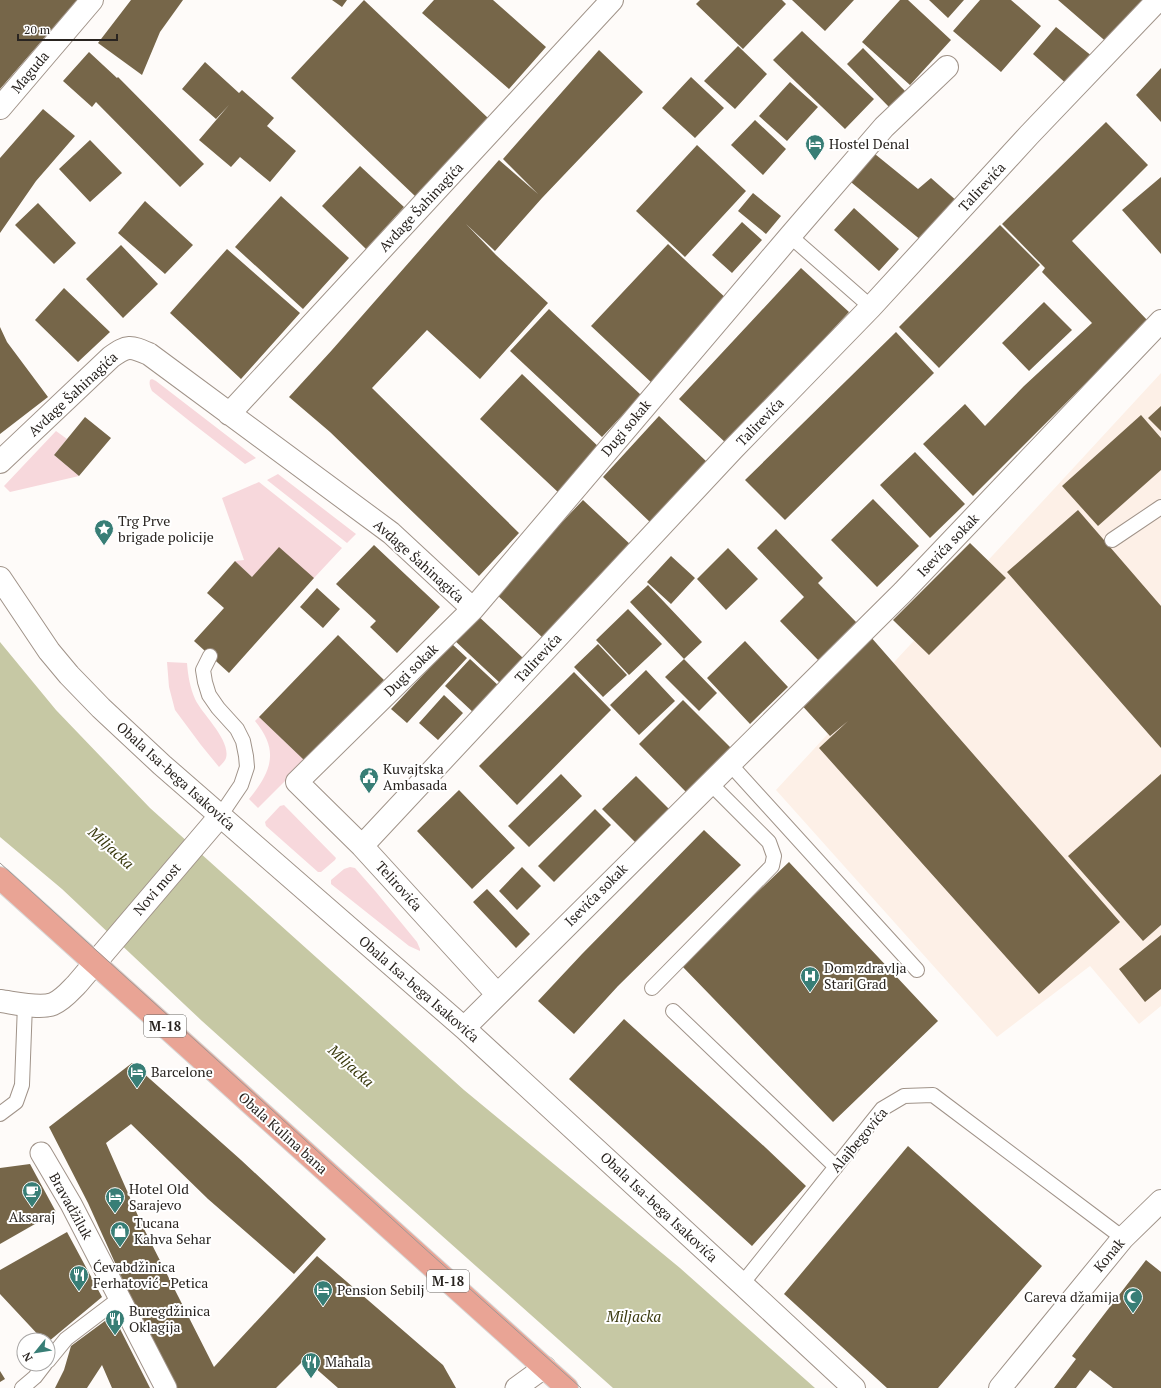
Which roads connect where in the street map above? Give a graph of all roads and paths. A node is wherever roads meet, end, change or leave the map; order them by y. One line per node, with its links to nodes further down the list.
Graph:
1 (92, 0): 5 (street, Maguda)
2 (612, 0): 9 (street, Avdage Šahinagića)
3 (1158, 0): 7 (street, Talirevića)
4 (947, 67): 6 (street, Dugi sokak)
5 (0, 108)
6 (790, 236): 7 (lane); 14 (street, Dugi sokak)
7 (872, 307): 20 (street, Talirevića)
8 (1161, 320): 16 (street, Isevića sokak)
9 (229, 414): 10 (street, Avdage Šahinagića); 14 (street, Avdage Šahinagića)
10 (0, 462)
11 (1161, 507): 12 (lane)
12 (1112, 540)
13 (0, 578): 19 (street, Obala Isa-bega Isakovića)
14 (473, 609): 17 (street, Dugi sokak)
15 (210, 656): 19 (lane)
16 (729, 763): 18 (street, Isevića sokak); 23 (lane)
17 (297, 782): 20 (street, Telirovića)
18 (710, 783): 24 (lane); 25 (street, Isevića sokak)
19 (220, 816): 22 (street, Novi most); 29 (street, Obala Isa-bega Isakovića)
20 (362, 846): 25 (street, Telirovića)
21 (0, 878): 22 (main road, Obala Kulina bana / M-18)
22 (94, 963): 27 (street, Novi most); 38 (main road, Obala Kulina bana / M-18)
23 (917, 970)
24 (652, 988)
25 (496, 994): 29 (street, Isevića sokak)
26 (0, 1001): 27 (street, Novi most)
27 (25, 1004): 30 (lane)
28 (673, 1011): 32 (lane)
29 (464, 1028): 35 (street, Obala Isa-bega Isakovića)
30 (0, 1114)
31 (41, 1153): 36 (street, Bravadžiluk)
32 (836, 1167): 34 (lane, Alajbegovića); 35 (lane, Alajbegovića)
33 (1161, 1201): 34 (street, Konak)
34 (1123, 1238): 45 (street, Konak)
35 (742, 1284): 44 (street, Obala Isa-bega Isakovića)
36 (120, 1298): 37 (lane); 41 (street, Bravadžiluk)
37 (56, 1351)
38 (545, 1367): 42 (street); 43 (main road, Obala Kulina bana / M-18)
39 (39, 1372): 40 (lane)
40 (22, 1388)
41 (166, 1388)
42 (516, 1388)
43 (567, 1388)
44 (854, 1388)
45 (1000, 1388)

